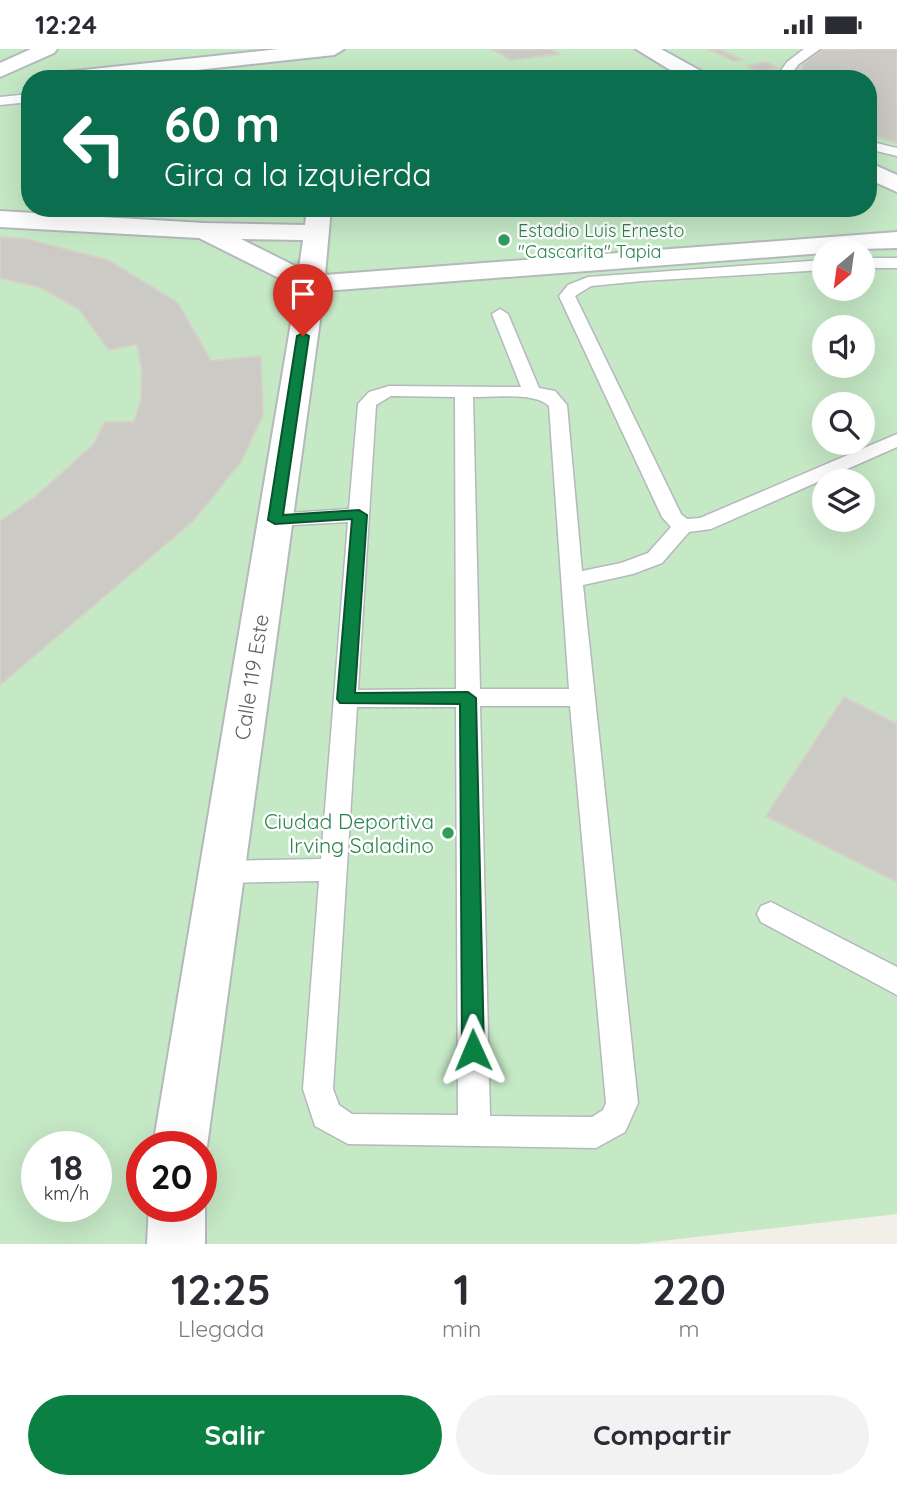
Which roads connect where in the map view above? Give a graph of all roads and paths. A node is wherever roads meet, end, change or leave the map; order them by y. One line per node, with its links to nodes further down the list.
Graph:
1 (334, 49): 6 (street)
2 (814, 49): 8 (lane)
3 (45, 50): 5 (street); 9 (street)
4 (651, 50): 7 (street)
5 (66, 70)
6 (125, 70)
7 (685, 70)
8 (786, 70)
9 (0, 71)
10 (21, 84): 11 (street)
11 (0, 87)
12 (21, 99): 13 (lane)
13 (0, 101)
14 (877, 147): 15 (lane)
15 (897, 152)
16 (877, 174): 17 (street)
17 (897, 185)
18 (0, 219): 20 (street)
19 (317, 221): 20 (street); 30 (street, Calle 119 Este)
20 (204, 231): 30 (street)
21 (897, 240): 22 (street)
22 (875, 251)
23 (791, 257): 24 (street); 26 (lane); 29 (street)
24 (812, 257)
25 (875, 258): 27 (lane)
26 (812, 262)
27 (897, 263)
28 (559, 265): 29 (street); 30 (street); 31 (lane)
29 (638, 268): 31 (lane)
30 (311, 284): 37 (street, Calle 119 Este)
31 (574, 288): 38 (lane)
32 (500, 314): 34 (lane)
33 (464, 392): 34 (lane); 36 (lane); 41 (lane)
34 (532, 392): 39 (lane)
35 (897, 440): 38 (lane)
36 (359, 515): 37 (lane); 42 (lane)
37 (275, 520): 44 (street, Calle 119 Este)
38 (683, 526): 39 (lane)
39 (572, 580): 40 (lane)
40 (581, 697): 41 (lane); 48 (lane)
41 (468, 698): 42 (lane); 48 (lane)
42 (346, 699): 43 (lane)
43 (334, 870): 44 (lane); 48 (lane)
44 (221, 872): 47 (street, Calle 119 Este)
45 (771, 914): 46 (lane)
46 (897, 982)
47 (182, 1131)
48 (474, 1131)
49 (177, 1222): 50 (street)
50 (176, 1244)

